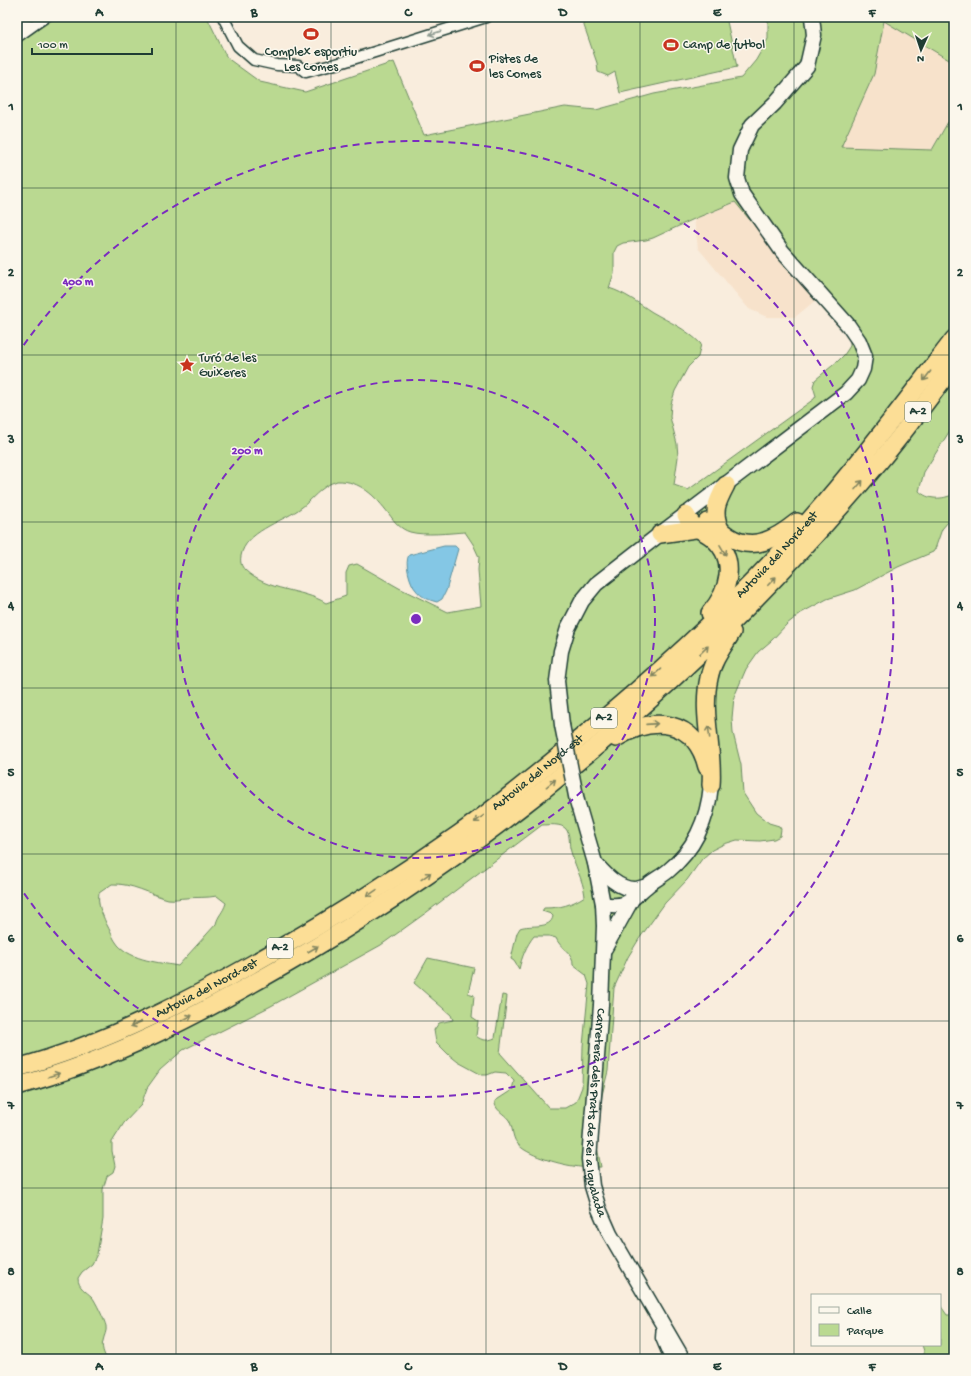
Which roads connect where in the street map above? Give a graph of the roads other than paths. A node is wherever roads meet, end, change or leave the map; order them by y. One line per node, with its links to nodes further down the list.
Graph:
1 (223, 17): 2 (street, one-way to 1)
2 (486, 17)
3 (812, 17): 10 (street, Carretera dels Prats de Rei a Igualada)
4 (42, 18): 6 (street)
5 (17, 22): 6 (street)
6 (31, 26): 7 (street)
7 (17, 37)
8 (954, 339): 11 (highway, Autovia del Nord-est / A-2, one-way to 11)
9 (954, 365): 16 (highway, Autovia del Nord-est / A-2, one-way to 9)
10 (726, 485): 12 (street, Carretera dels Prats de Rei a Igualada); 14 (highway)
11 (818, 510): 14 (highway); 17 (highway, Autovia del Nord-est / A-2)
12 (686, 515): 13 (highway); 14 (highway); 15 (street, Carretera dels Prats de Rei a Igualada)
13 (696, 529): 15 (highway); 17 (highway, one-way to 17)
14 (720, 529)
15 (660, 534): 20 (street, Carretera dels Prats de Rei a Igualada, bridge)
16 (745, 609): 18 (highway, Autovia del Nord-est / A-2, one-way to 16); 19 (highway, one-way to 16)
17 (686, 647): 24 (highway, Autovia del Nord-est / A-2, one-way to 24)
18 (591, 751): 19 (highway, one-way to 19); 25 (highway, Autovia del Nord-est / A-2, one-way to 18)
19 (711, 785): 21 (street)
20 (594, 863): 21 (street); 22 (street, Carretera dels Prats de Rei a Igualada)
21 (637, 892): 22 (street); 23 (street)
22 (603, 904): 23 (street, Carretera dels Prats de Rei a Igualada)
23 (604, 950): 26 (street, Carretera dels Prats de Rei a Igualada)
24 (17, 1068)
25 (17, 1086)
26 (662, 1323): 27 (street); 28 (street, Carretera dels Prats de Rei a Igualada)
27 (670, 1359)
28 (683, 1359)

